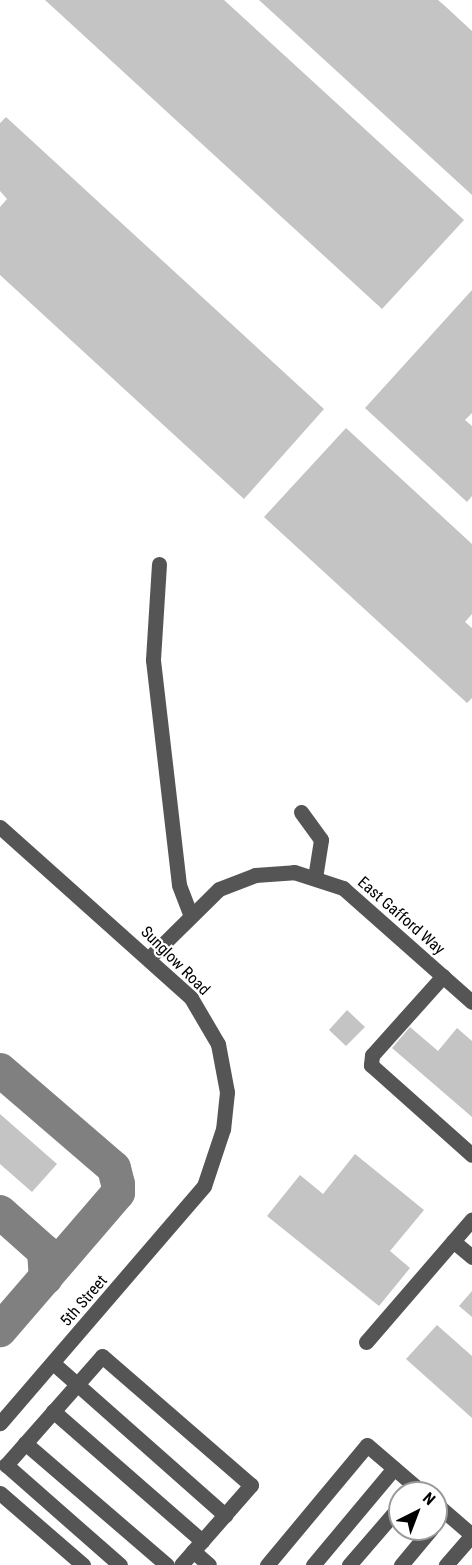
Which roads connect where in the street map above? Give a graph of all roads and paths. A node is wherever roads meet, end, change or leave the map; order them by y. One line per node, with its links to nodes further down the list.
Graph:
1 (159, 564): 5 (street)
2 (301, 812): 4 (street)
3 (0, 827): 6 (street, Sunglow Road)
4 (315, 877): 5 (street, East Gafford Way); 7 (street, East Gafford Way)
5 (190, 914): 6 (street, East Gafford Way)
6 (149, 958): 10 (street, Sunglow Road)
7 (443, 976): 8 (street, East Gafford Way); 9 (street)
8 (472, 1002)
9 (472, 1155)
10 (193, 1201): 15 (street, 5th Street)
11 (472, 1219): 12 (street)
12 (453, 1241): 13 (street); 14 (street)
13 (472, 1257)
14 (366, 1342)
15 (53, 1363): 16 (street); 18 (street, 5th Street)
16 (77, 1384): 17 (street); 23 (street); 23 (street)
17 (53, 1411): 19 (street); 27 (street)
18 (0, 1423)
19 (25, 1443): 29 (street); 30 (street)
20 (394, 1468): 21 (street); 33 (street); 34 (street)
21 (407, 1481)
22 (0, 1493): 28 (street)
23 (225, 1515): 27 (street)
24 (448, 1519): 37 (street)
25 (388, 1520): 35 (street)
26 (421, 1541): 36 (street)
27 (198, 1546): 31 (street); 32 (street)
28 (83, 1565)
29 (120, 1565)
30 (167, 1565)
31 (181, 1565)
32 (209, 1565)
33 (267, 1565)
34 (312, 1565)
35 (349, 1565)
36 (400, 1565)
37 (446, 1565)

